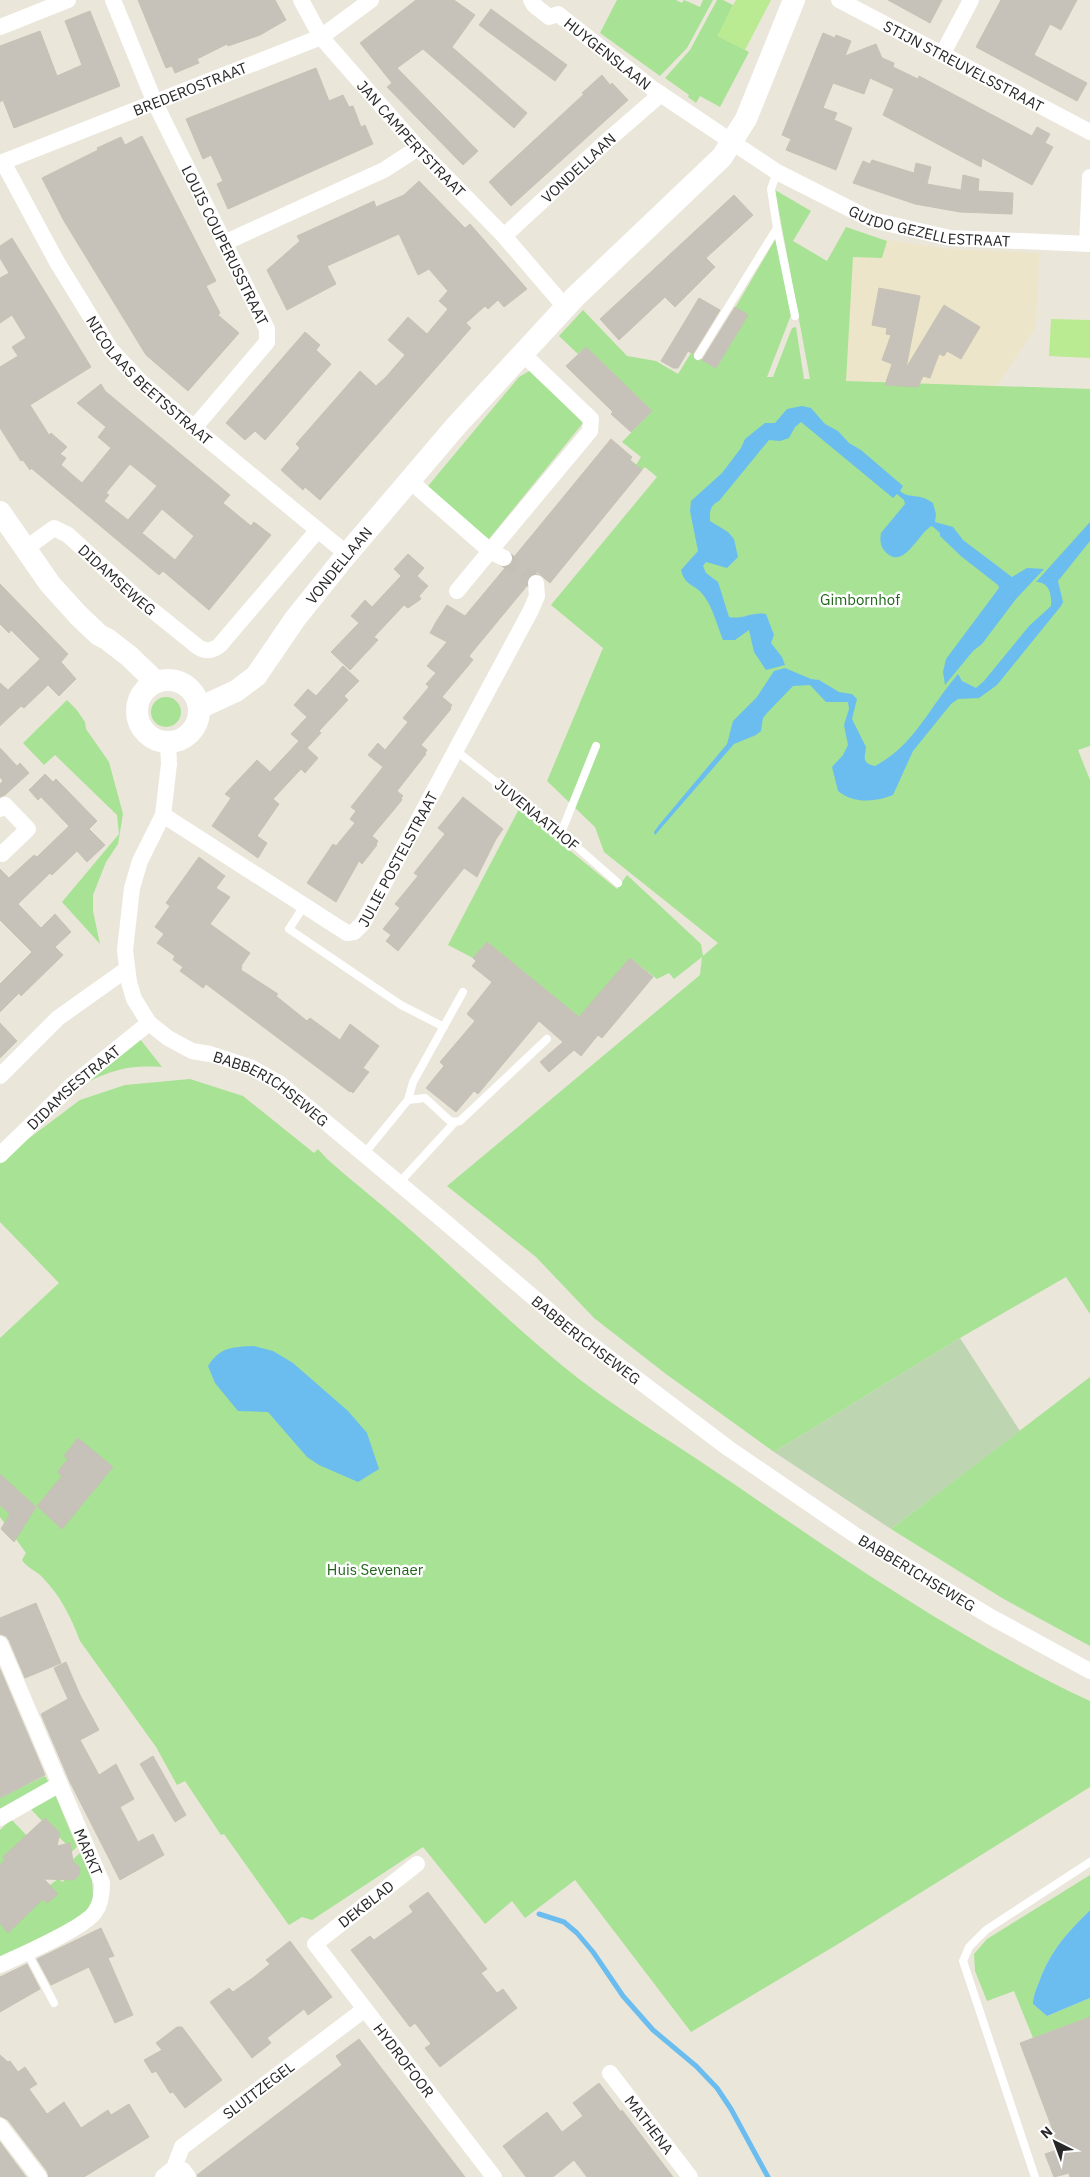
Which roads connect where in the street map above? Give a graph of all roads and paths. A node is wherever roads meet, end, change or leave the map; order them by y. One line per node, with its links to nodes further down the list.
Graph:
1 (68, 0): 9 (street)
2 (113, 0): 13 (street, LOUIS COUPERUSSTRAAT)
3 (301, 0): 10 (street, JAN CAMPERTSTRAAT)
4 (372, 0): 10 (street, BREDEROSTRAAT)
5 (531, 0): 12 (street, HUYGENSLAAN)
6 (794, 0): 15 (street, VONDELLAAN)
7 (839, 0): 11 (street, STIJN STREUVELSSTRAAT)
8 (971, 0): 11 (street)
9 (0, 27)
10 (321, 37): 13 (street, BREDEROSTRAAT); 16 (street, JAN CAMPERTSTRAAT)
11 (943, 53): 14 (street, STIJN STREUVELSSTRAAT)
12 (661, 94): 15 (street); 21 (street, VONDELLAAN)
13 (155, 103): 17 (street, BREDEROSTRAAT); 22 (street, LOUIS COUPERUSSTRAAT)
14 (1090, 132)
15 (732, 142): 18 (street, GUIDO GEZELLESTRAAT); 24 (street, VONDELLAAN)
16 (418, 148): 21 (street, JAN CAMPERTSTRAAT); 22 (street)
17 (2, 162): 28 (street, NICOLAAS BEETSSTRAAT)
18 (777, 172): 20 (lane); 23 (street, GUIDO GEZELLESTRAAT)
19 (1090, 177): 23 (street)
20 (777, 228): 25 (lane); 27 (lane)
21 (504, 236): 24 (street)
22 (224, 243): 28 (street, LOUIS COUPERUSSTRAAT)
23 (1089, 244)
24 (565, 307): 26 (street, VONDELLAAN)
25 (795, 316)
26 (522, 352): 29 (street, VONDELLAAN); 34 (street)
27 (698, 356)
28 (194, 428): 31 (street, NICOLAAS BEETSSTRAAT)
29 (409, 480): 33 (street, VONDELLAAN); 34 (street)
30 (0, 512): 32 (street)
31 (317, 531): 32 (street, DIDAMSEWEG); 33 (street, NICOLAAS BEETSSTRAAT)
32 (25, 549): 37 (street)
33 (347, 554): 38 (street, VONDELLAAN)
34 (497, 555): 36 (street)
35 (536, 583): 41 (street, JULIE POSTELSTRAAT)
36 (457, 591)
37 (149, 688): 38 (street); 39 (street)
38 (195, 699): 39 (street)
39 (168, 742): 43 (street)
40 (596, 746): 44 (lane)
41 (455, 750): 44 (lane, JUVENAATHOF); 47 (street, JULIE POSTELSTRAAT)
42 (0, 809): 45 (street)
43 (163, 815): 47 (street, JULIE POSTELSTRAAT); 48 (street)
44 (561, 833): 46 (lane, JUVENAATHOF)
45 (0, 852)
46 (618, 883)
47 (304, 906): 51 (lane)
48 (127, 969): 50 (street, BABBERICHSEWEG); 53 (street)
49 (463, 992): 51 (lane)
50 (149, 1024): 56 (street, BABBERICHSEWEG); 57 (street, DIDAMSESTRAAT)
51 (444, 1027): 54 (lane)
52 (547, 1039): 55 (lane)
53 (0, 1076)
54 (408, 1100): 55 (lane); 56 (lane)
55 (456, 1122): 58 (lane)
56 (364, 1154): 58 (street, BABBERICHSEWEG)
57 (0, 1155)
58 (399, 1183): 60 (street, BABBERICHSEWEG)
59 (0, 1644): 61 (street, MARKT)
60 (1090, 1670)
61 (60, 1784): 62 (street); 66 (street, MARKT)
62 (0, 1818)
63 (1090, 1862): 76 (lane)
64 (417, 1864): 65 (street, DEKBLAD)
65 (315, 1944): 69 (street, HYDROFOOR)
66 (27, 1952): 67 (street, MARKT); 68 (lane)
67 (0, 1965)
68 (54, 2003)
69 (365, 2009): 72 (street, SLUITZEGEL); 74 (street, HYDROFOOR)
70 (610, 2073): 75 (street, MATHENA)
71 (0, 2126): 73 (street)
72 (175, 2174)
73 (39, 2177)
74 (494, 2177)
75 (690, 2177)
76 (1035, 2177)

